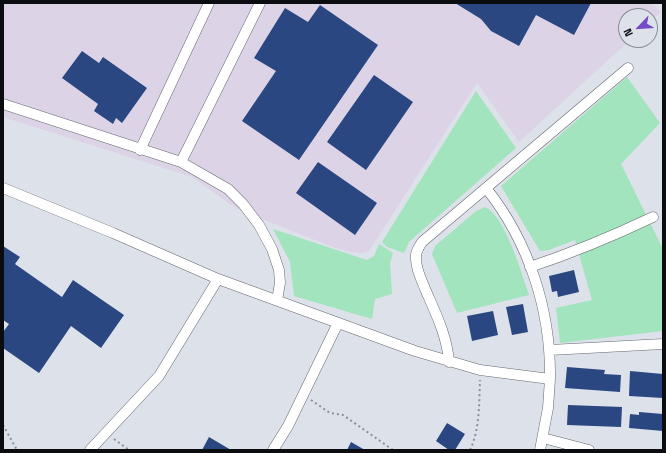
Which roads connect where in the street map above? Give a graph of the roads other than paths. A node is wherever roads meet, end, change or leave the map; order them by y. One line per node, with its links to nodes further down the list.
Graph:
1 (209, 3): 5 (street)
2 (260, 3): 6 (street)
3 (628, 68): 8 (street)
4 (3, 104): 5 (street)
5 (140, 150): 6 (street)
6 (181, 162): 12 (street)
7 (3, 188): 11 (street)
8 (486, 188): 10 (street); 16 (street)
9 (653, 217): 10 (street)
10 (530, 267): 15 (street)
11 (218, 279): 12 (street); 19 (street)
12 (277, 300): 13 (street)
13 (338, 323): 16 (street); 20 (street)
14 (663, 344): 15 (street)
15 (550, 350): 17 (street)
16 (449, 362): 17 (street)
17 (550, 379): 18 (street)
18 (543, 438): 21 (street); 22 (street)
19 (90, 450)
20 (273, 450)
21 (540, 450)
22 (589, 450)

